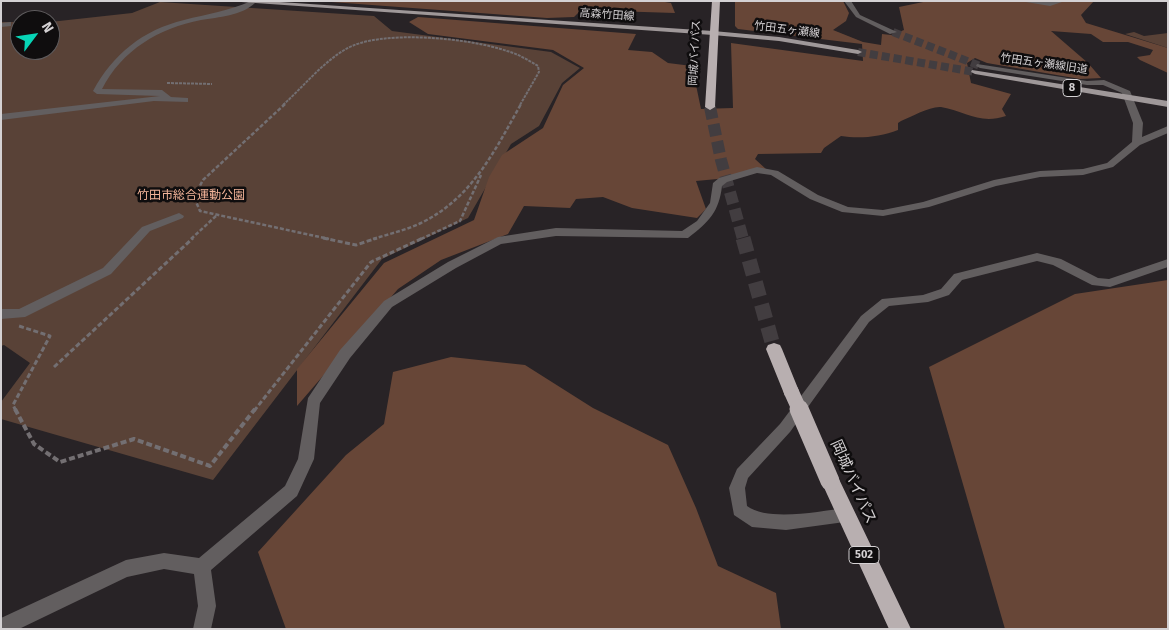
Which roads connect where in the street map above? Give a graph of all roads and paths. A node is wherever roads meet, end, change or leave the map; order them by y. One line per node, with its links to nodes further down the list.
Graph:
1 (230, 1): 6 (main road, 高森竹田線)
2 (716, 1): 8 (highway, 岡城バイパス)
3 (847, 1): 7 (street)
4 (1023, 1): 5 (street)
5 (1062, 1)
6 (252, 2): 8 (main road, 高森竹田線); 12 (street)
7 (893, 32)
8 (712, 33): 9 (main road, 竹田五ヶ瀬線); 15 (highway, 岡城バイパス)
9 (858, 52)
10 (978, 69): 11 (main road, 8)
11 (1128, 97): 14 (main road, 8); 18 (street)
12 (170, 99): 13 (street); 16 (street)
13 (184, 100)
14 (1168, 104)
15 (710, 107)
16 (1, 117)
17 (1168, 129): 18 (street)
18 (1137, 143): 28 (street)
19 (484, 170): 20 (path); 20 (path); 24 (path)
20 (217, 215): 26 (path)
21 (179, 216): 24 (street)
22 (1168, 263): 27 (street)
23 (1, 314): 24 (street)
24 (22, 314)
25 (774, 349): 27 (highway, 岡城バイパス / 502, bridge)
26 (54, 367)
27 (846, 516): 31 (highway, 岡城バイパス / 502)
28 (202, 567): 29 (street); 30 (street)
29 (1, 628)
30 (202, 629)
31 (900, 629)

